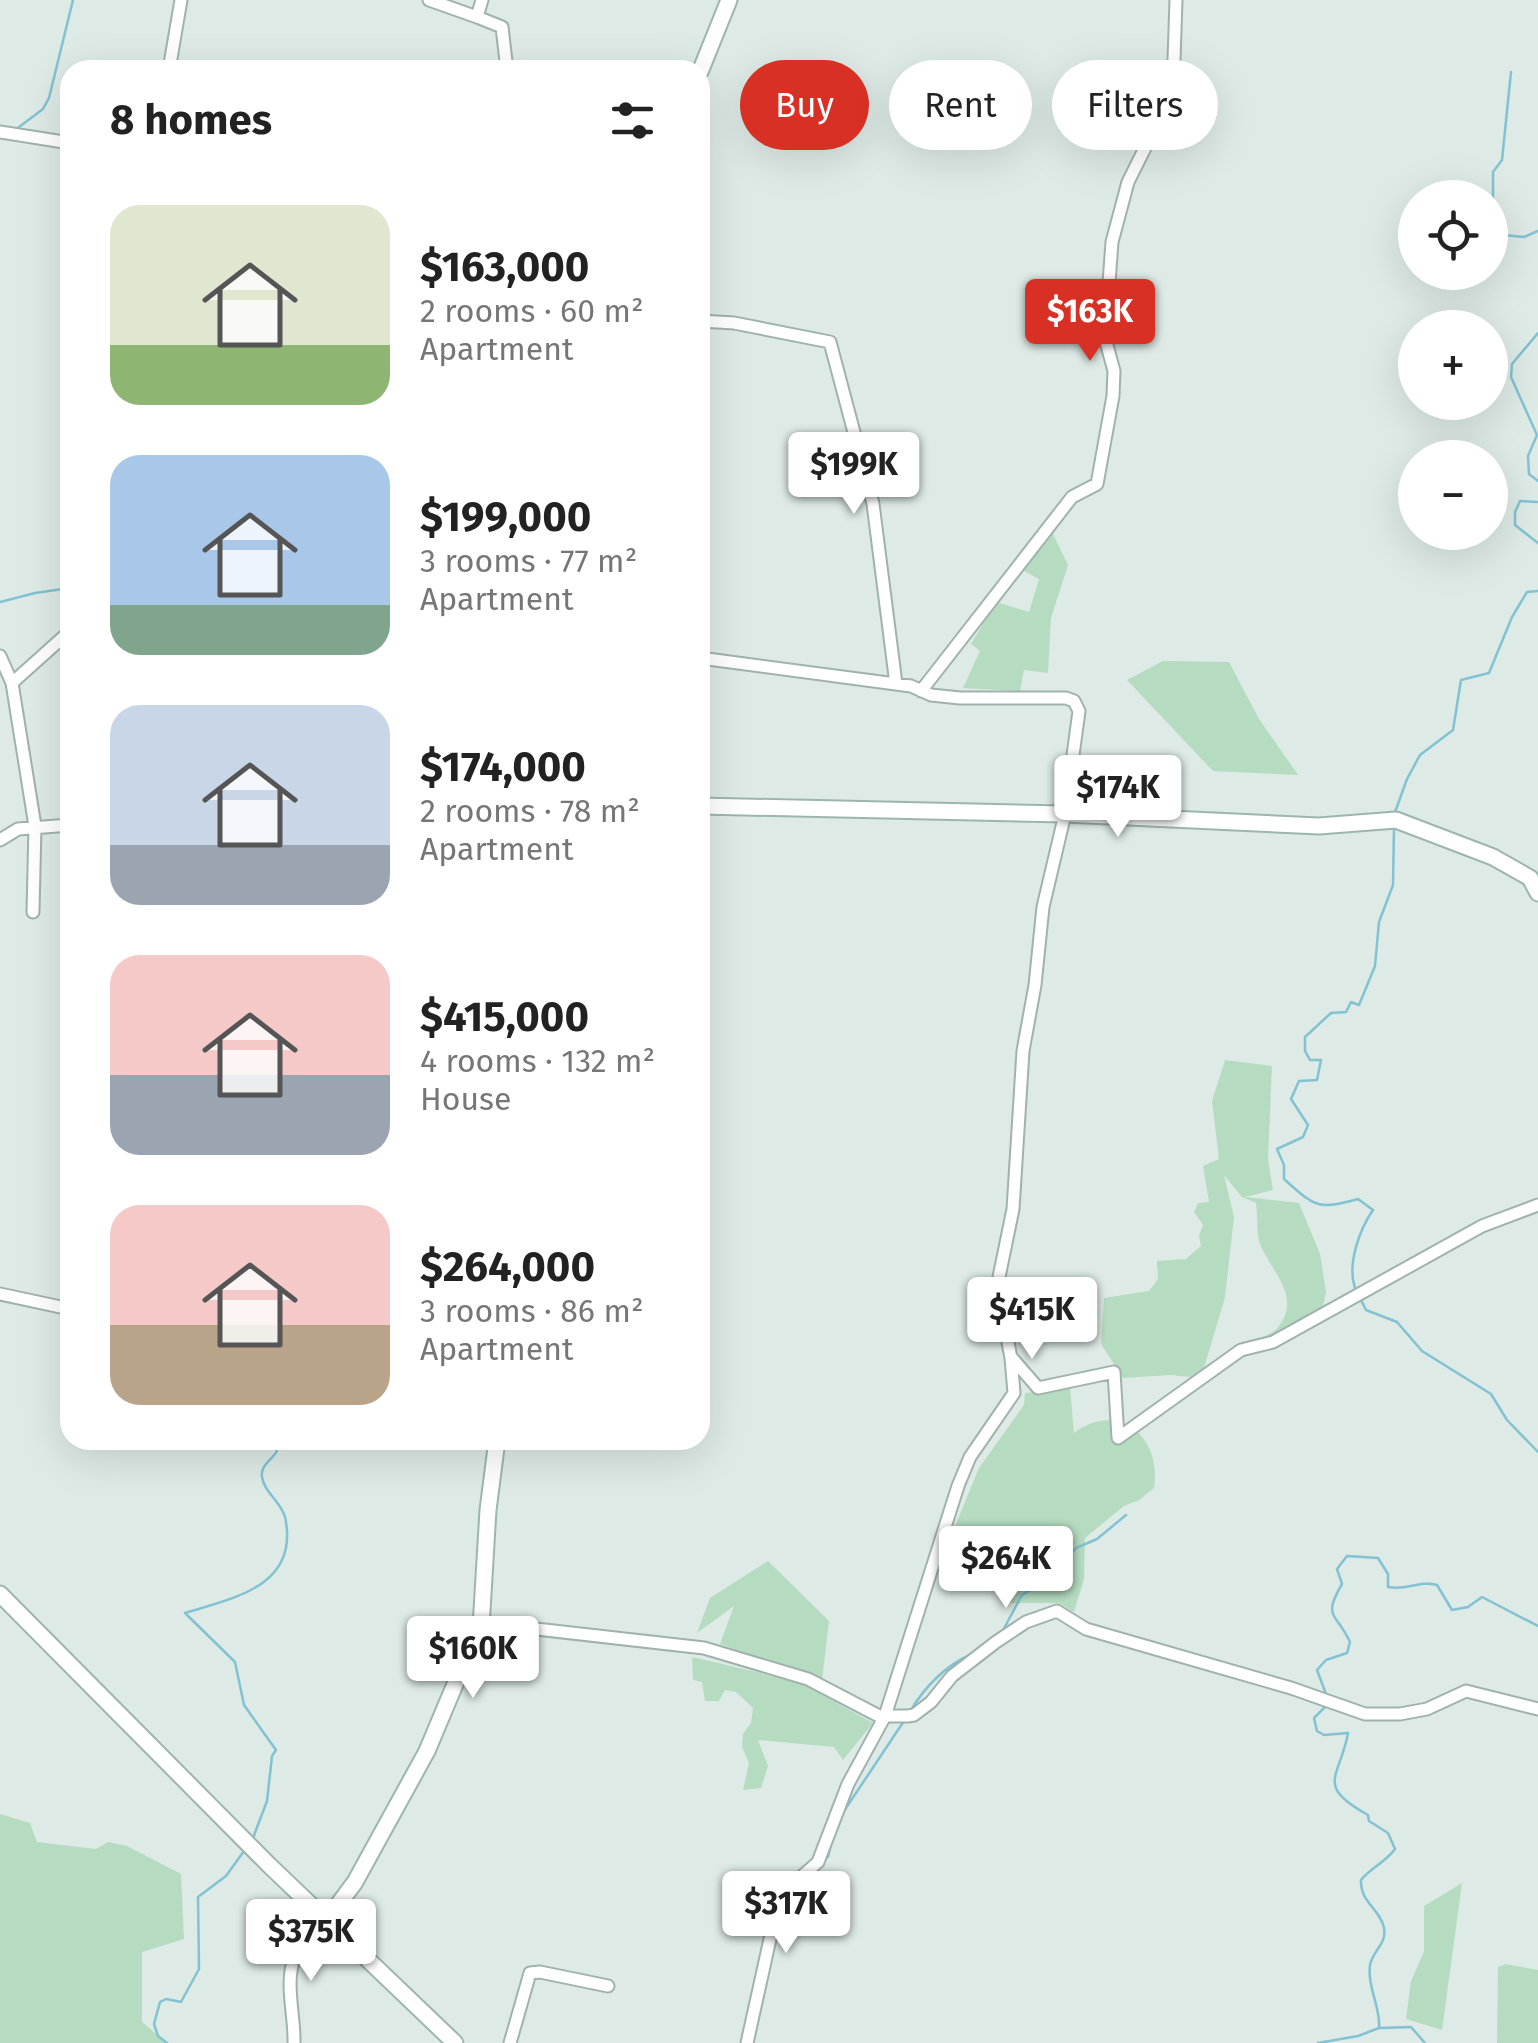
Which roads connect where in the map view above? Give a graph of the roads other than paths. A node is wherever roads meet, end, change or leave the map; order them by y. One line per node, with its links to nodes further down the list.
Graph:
1 (181, 0): 7 (street)
2 (429, 0): 6 (street)
3 (482, 0): 6 (street)
4 (729, 0): 9 (street)
5 (1176, 0): 18 (street)
6 (477, 17): 8 (street)
7 (171, 60)
8 (506, 60)
9 (705, 60)
10 (0, 132): 11 (street)
11 (60, 141)
12 (710, 321): 17 (street)
13 (60, 641): 16 (street)
14 (0, 656): 16 (street)
15 (710, 659): 17 (street)
16 (12, 683): 22 (street)
17 (896, 684): 18 (street)
18 (920, 691): 20 (street)
19 (710, 806): 20 (street)
20 (1064, 814): 24 (street); 29 (street)
21 (60, 825): 22 (street)
22 (35, 826): 23 (street); 25 (street)
23 (0, 840)
24 (1538, 892)
25 (33, 912)
26 (1538, 1205): 29 (street)
27 (0, 1294): 28 (street)
28 (60, 1307)
29 (1011, 1358): 34 (street)
30 (495, 1450): 32 (street)
31 (0, 1594): 35 (street)
32 (483, 1623): 34 (street); 35 (street)
33 (1538, 1709): 34 (street)
34 (885, 1716): 40 (street)
35 (326, 1921): 37 (street); 38 (street)
36 (608, 1986): 39 (street)
37 (294, 2043)
38 (454, 2043)
39 (510, 2043)
40 (747, 2043)

